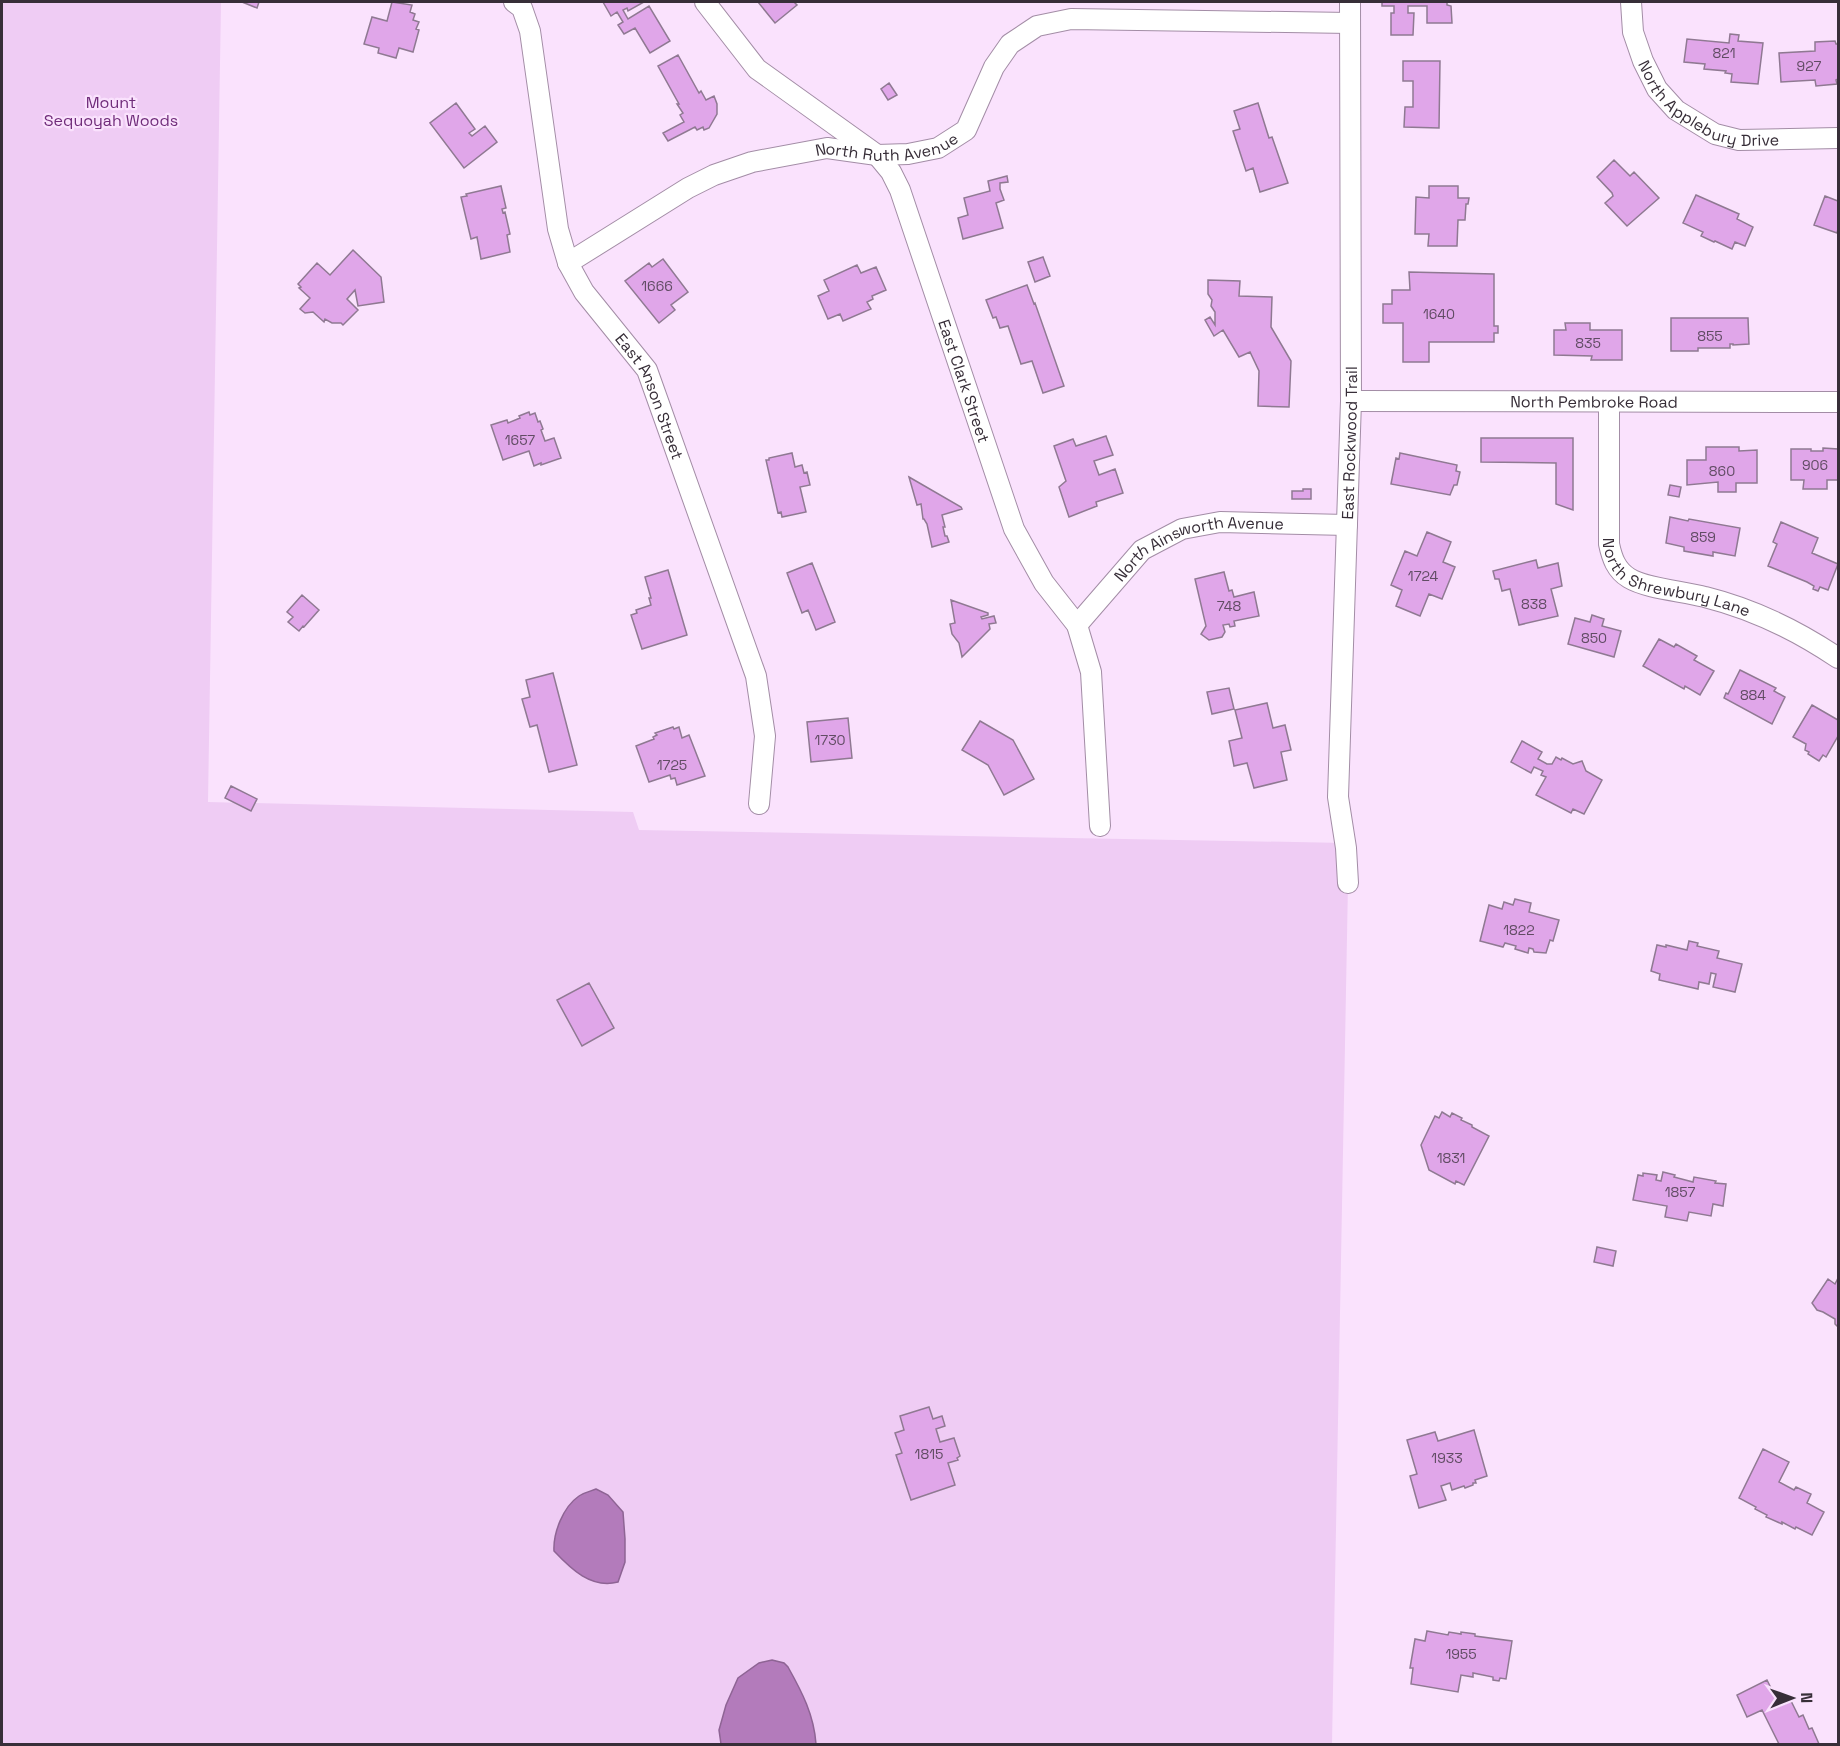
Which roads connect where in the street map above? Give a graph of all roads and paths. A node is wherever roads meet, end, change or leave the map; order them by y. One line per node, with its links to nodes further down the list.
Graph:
1 (513, 2): 8 (street, East Anson Street)
2 (705, 2): 7 (street, East Clark Street)
3 (1350, 2): 5 (street, East Rockwood Trail)
4 (1631, 2): 6 (street, North Applebury Drive)
5 (1350, 23): 7 (street, North Ruth Avenue); 9 (street, East Rockwood Trail)
6 (1839, 138)
7 (878, 155): 8 (street, North Ruth Avenue); 13 (street, East Clark Street)
8 (568, 263): 15 (street, East Anson Street)
9 (1351, 401): 10 (street, North Pembroke Road); 12 (street, East Rockwood Trail)
10 (1609, 402): 11 (street, North Pembroke Road); 14 (street, North Shrewbury Lane)
11 (1839, 402)
12 (1347, 525): 13 (street, North Ainsworth Avenue); 17 (street, East Rockwood Trail)
13 (1077, 626): 16 (street, East Clark Street)
14 (1839, 658)
15 (759, 804)
16 (1100, 826)
17 (1348, 883)

